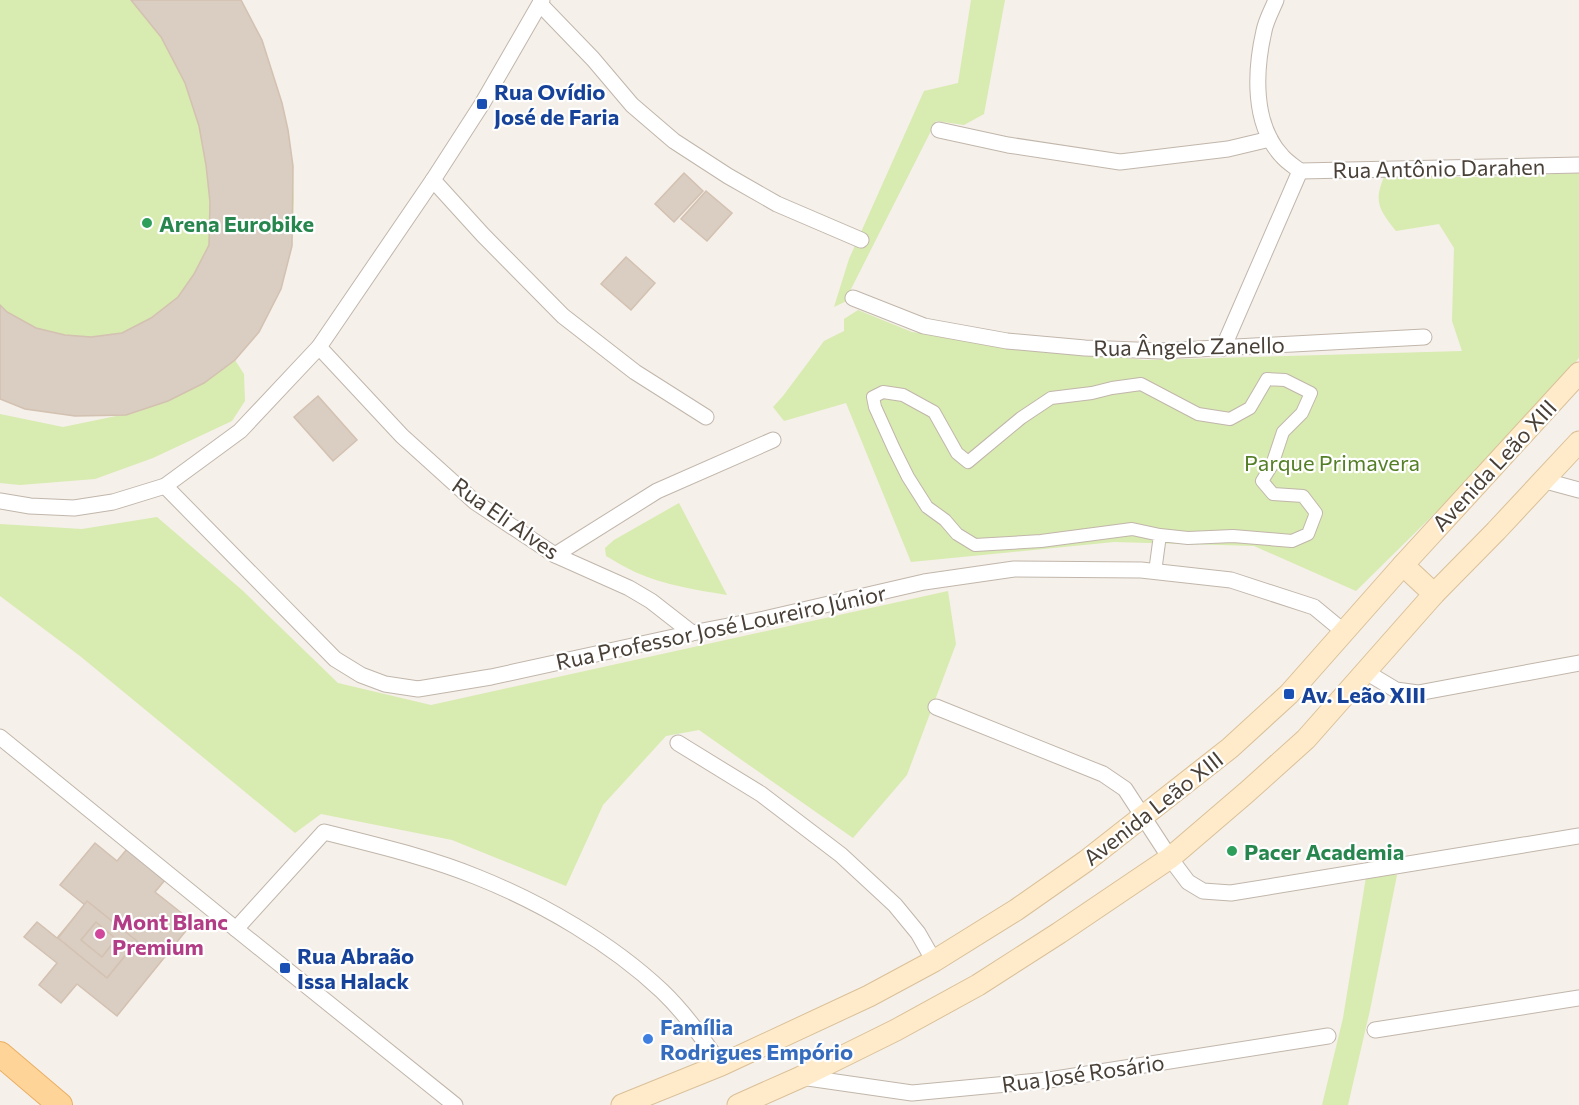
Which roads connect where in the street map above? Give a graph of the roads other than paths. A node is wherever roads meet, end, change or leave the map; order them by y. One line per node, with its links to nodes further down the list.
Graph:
1 (1276, 0): 4 (street)
2 (541, 2): 7 (street); 8 (street)
3 (939, 130): 4 (street)
4 (1270, 139): 6 (street)
5 (1579, 165): 6 (street, Rua Antônio Darahen)
6 (1299, 171): 12 (street)
7 (433, 180): 11 (street); 14 (street)
8 (861, 240)
9 (853, 298): 12 (street, Rua Ângelo Zanello)
10 (1424, 337): 12 (street, Rua Ângelo Zanello)
11 (319, 347): 18 (street); 22 (street, Rua Eli Alves)
12 (1223, 348)
13 (1579, 373): 23 (main road, Avenida Leão XIII)
14 (706, 417)
15 (773, 440): 22 (street)
16 (1579, 442): 17 (main road, Avenida Leão XIII)
17 (1542, 480): 19 (street); 25 (main road, Avenida Leão XIII)
18 (165, 486): 20 (street); 27 (street, Rua Professor José Loureiro Júnior)
19 (1579, 490)
20 (0, 501)
21 (1160, 535): 21 (street); 24 (street)
22 (555, 555): 27 (street, Rua Eli Alves)
23 (1402, 565): 25 (main road); 26 (main road, Avenida Leão XIII)
24 (1155, 572): 26 (street, Rua Professor José Loureiro Júnior); 27 (street, Rua Professor José Loureiro Júnior)
25 (1434, 594): 29 (main road, Avenida Leão XIII)
26 (1343, 631): 33 (main road, Avenida Leão XIII)
27 (692, 633)
28 (1579, 663): 29 (street)
29 (1366, 672): 35 (main road, Avenida Leão XIII)
30 (936, 707): 33 (street)
31 (0, 737): 36 (street)
32 (678, 743): 37 (street)
33 (1144, 816): 35 (street); 37 (main road, Avenida Leão XIII)
34 (1579, 836): 35 (street)
35 (1170, 858): 43 (main road, Avenida Leão XIII)
36 (236, 929): 42 (street); 45 (street)
37 (934, 962): 42 (main road, Avenida Leão XIII)
38 (1579, 998): 39 (street)
39 (1375, 1030)
40 (1328, 1036): 43 (street, Rua José Rosário)
41 (0, 1054): 44 (main road)
42 (721, 1065): 46 (main road, Avenida Leão XIII)
43 (801, 1077): 47 (main road, Avenida Leão XIII)
44 (60, 1105)
45 (455, 1105)
46 (622, 1105)
47 (738, 1105)

